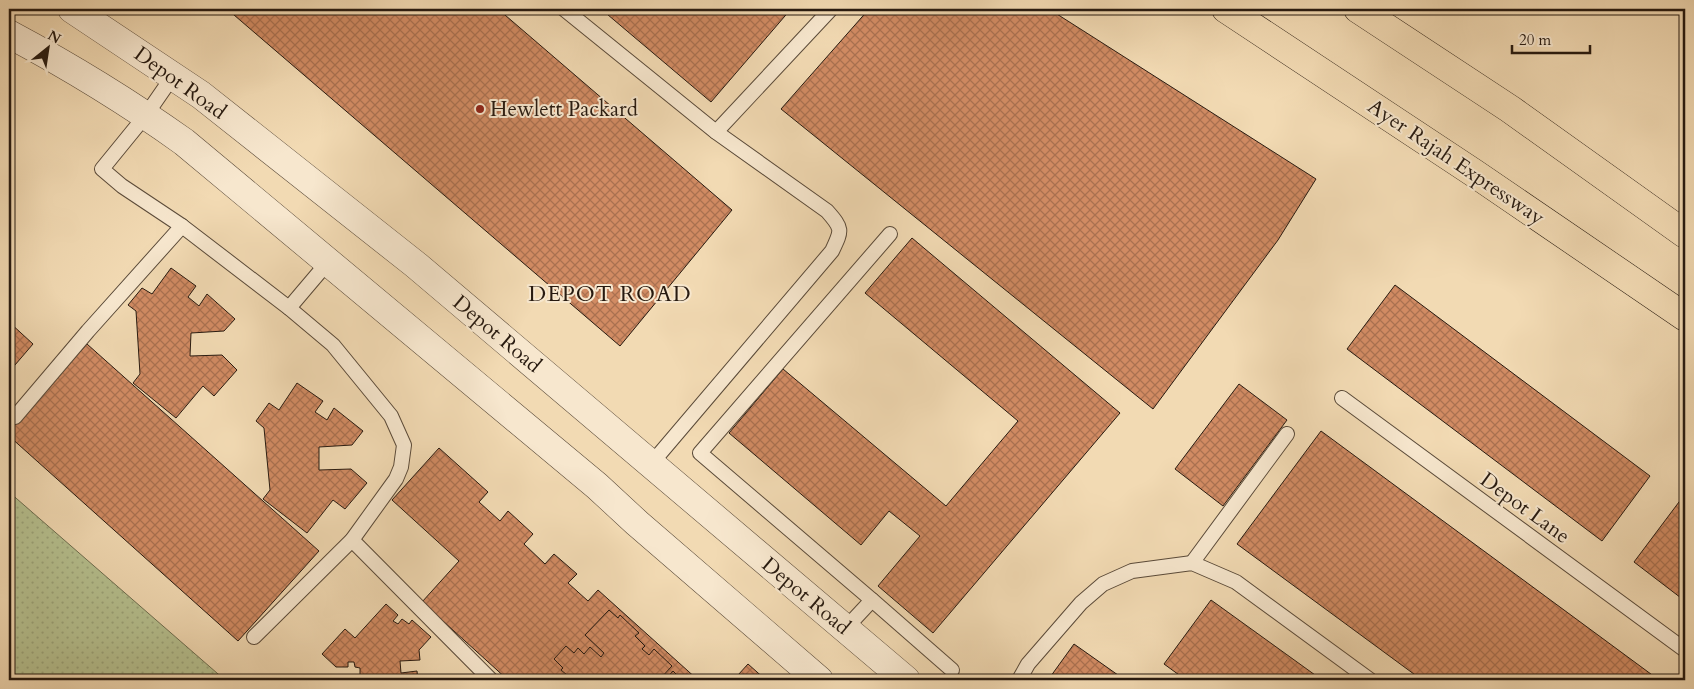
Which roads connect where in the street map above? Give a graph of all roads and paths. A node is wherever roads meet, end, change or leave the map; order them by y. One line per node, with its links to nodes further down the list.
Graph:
1 (72, 9): 7 (street, Depot Road)
2 (564, 9): 9 (lane)
3 (831, 9): 9 (lane)
4 (1226, 9): 15 (highway, Ayer Rajah Expressway)
5 (1358, 9): 12 (highway)
6 (9, 34): 8 (street)
7 (172, 76): 8 (lane); 19 (street, Depot Road)
8 (146, 115): 10 (lane); 13 (street)
9 (716, 132): 19 (lane)
10 (182, 226): 14 (lane); 17 (lane)
11 (890, 234): 22 (lane)
12 (1685, 234)
13 (328, 262): 14 (lane); 28 (street)
14 (289, 308): 20 (lane)
15 (1685, 317)
16 (1342, 398): 25 (lane, Depot Lane)
17 (16, 417)
18 (1287, 434): 21 (lane)
19 (651, 464): 23 (street, Depot Road)
20 (352, 540): 24 (lane); 27 (lane)
21 (1192, 563): 30 (lane); 31 (lane)
22 (872, 600): 23 (lane); 26 (lane)
23 (845, 629): 29 (street, Depot Road)
24 (254, 637)
25 (1685, 650)
26 (952, 670)
27 (491, 680)
28 (819, 680)
29 (906, 680)
30 (1019, 680)
31 (1370, 680)

